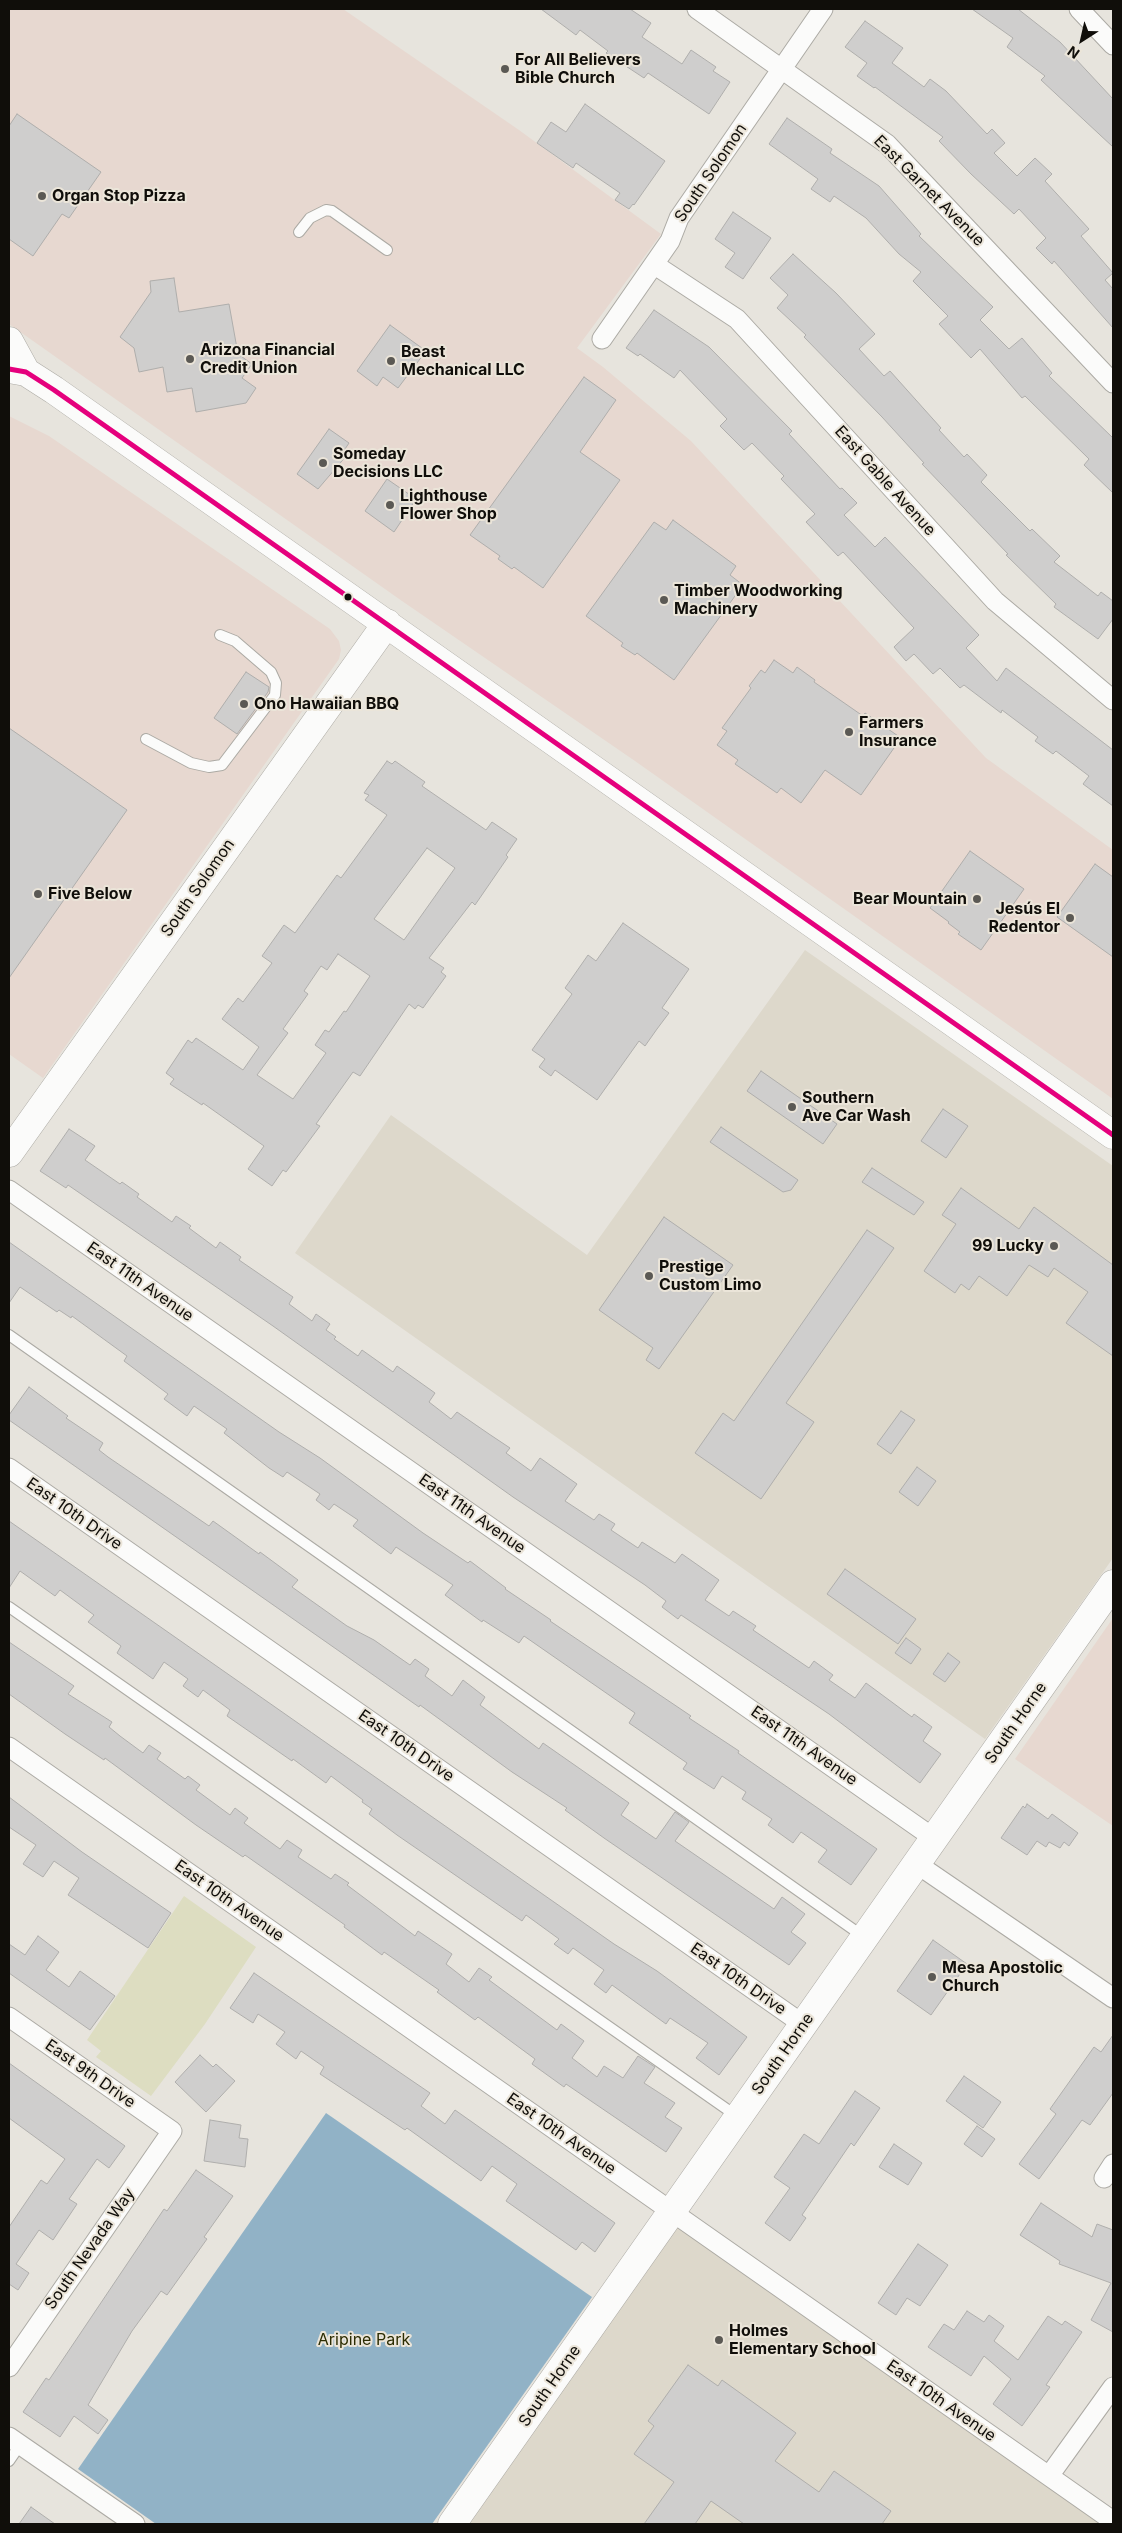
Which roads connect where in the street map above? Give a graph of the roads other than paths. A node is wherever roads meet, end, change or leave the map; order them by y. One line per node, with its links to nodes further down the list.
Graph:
1 (697, 9): 5 (street, East Garnet Avenue)
2 (823, 9): 5 (street, South Solomon)
3 (1079, 9): 4 (street)
4 (1113, 45)
5 (782, 68): 8 (street, South Solomon); 12 (street, East Garnet Avenue)
6 (299, 232): 7 (lane)
7 (387, 250)
8 (655, 264): 9 (street, South Solomon); 15 (street, East Gable Avenue)
9 (602, 340)
10 (9, 341): 11 (street)
11 (18, 370): 13 (street)
12 (1113, 383)
13 (387, 623): 17 (street); 18 (street, South Solomon)
14 (220, 635): 16 (lane)
15 (1113, 700)
16 (146, 739)
17 (1113, 1135)
18 (9, 1153)
19 (9, 1190): 25 (street, East 11th Avenue)
20 (9, 1335): 27 (lane)
21 (9, 1468): 30 (street, East 10th Drive)
22 (1113, 1584): 25 (street, South Horne)
23 (9, 1606): 31 (lane)
24 (9, 1747): 33 (street, East 10th Avenue)
25 (935, 1838): 26 (street, South Horne)
26 (917, 1864): 27 (street, South Horne); 28 (street)
27 (865, 1938): 30 (street, South Horne)
28 (1113, 1998)
29 (9, 2017): 32 (street, East 9th Drive)
30 (804, 2024): 31 (street, South Horne)
31 (739, 2117): 33 (street, South Horne)
32 (172, 2131): 34 (street, South Nevada Way)
33 (672, 2212): 38 (street, East 10th Avenue); 41 (street, South Horne)
34 (9, 2367)
35 (1113, 2386): 38 (street)
36 (14, 2441): 37 (lane); 40 (street)
37 (9, 2461)
38 (1049, 2476): 39 (street, East 10th Avenue)
39 (1113, 2520)
40 (135, 2524)
41 (452, 2524)

